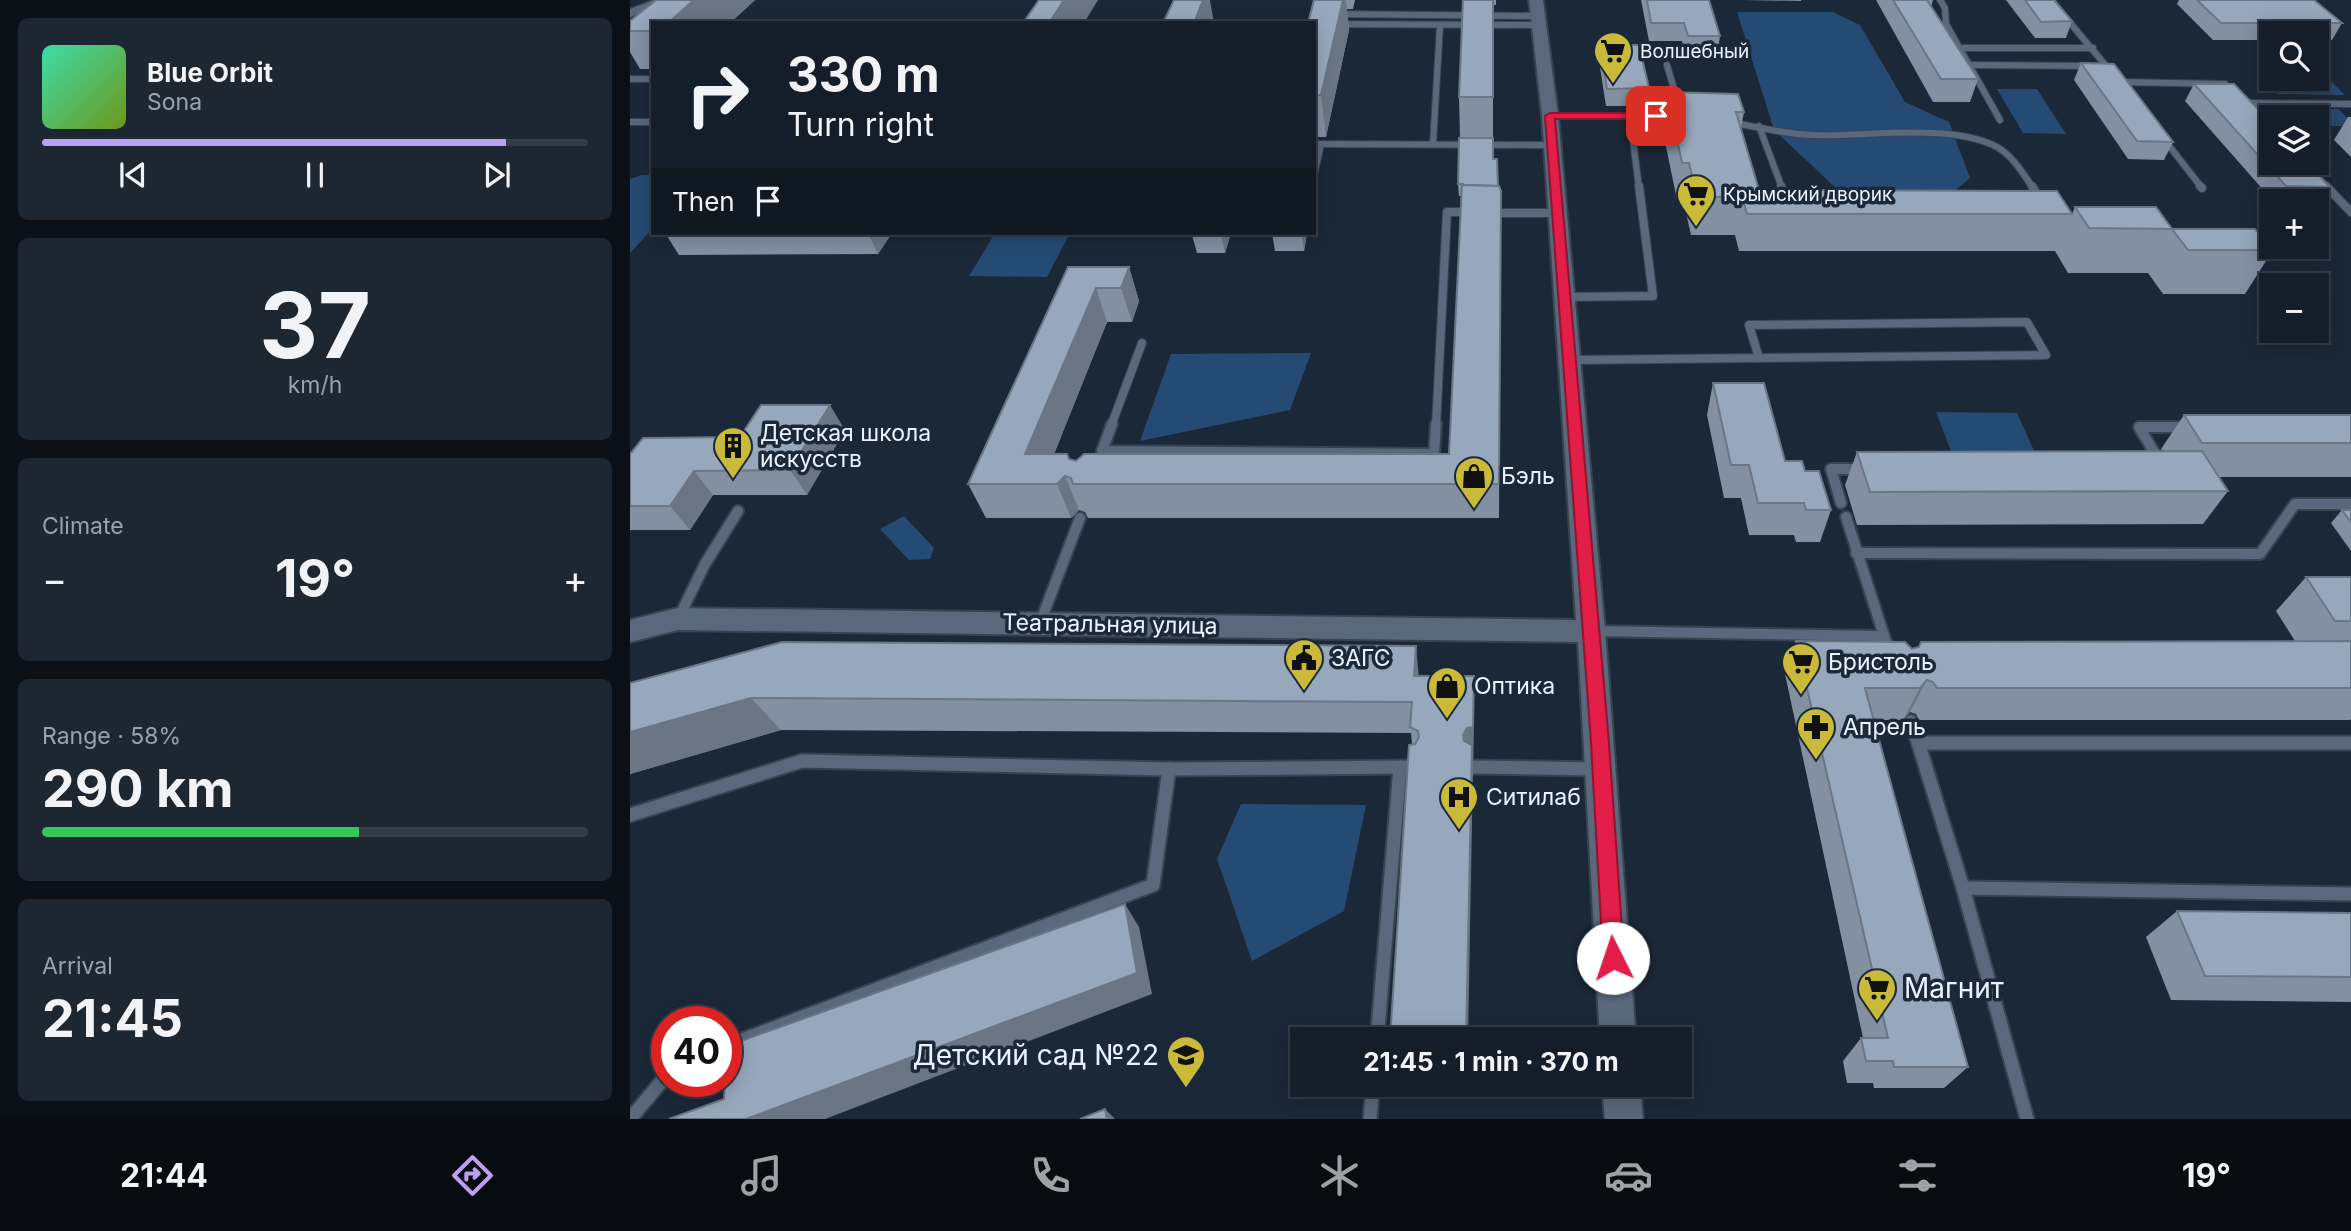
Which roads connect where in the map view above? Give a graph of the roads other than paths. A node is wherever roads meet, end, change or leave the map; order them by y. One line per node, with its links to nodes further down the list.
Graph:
1 (665, 0): 4 (street)
2 (1940, 0): 9 (lane)
3 (2052, 0): 10 (lane)
4 (630, 13)
5 (1538, 13): 6 (lane); 8 (lane); 25 (street)
6 (1320, 14)
7 (1316, 24): 8 (lane)
8 (1440, 25): 34 (lane)
9 (1960, 48): 10 (lane); 12 (lane)
10 (2093, 48): 13 (lane)
11 (1667, 65): 26 (lane)
12 (1971, 65): 13 (lane); 27 (lane)
13 (2107, 66): 16 (lane)
14 (630, 79): 15 (lane)
15 (651, 79)
16 (2120, 82): 17 (lane); 18 (lane)
17 (2230, 84)
18 (2128, 93)
19 (2239, 93): 20 (lane)
20 (2248, 103): 21 (lane); 23 (lane)
21 (2342, 104): 22 (lane); 24 (lane)
22 (2351, 104)
23 (2256, 111)
24 (2351, 113)
25 (1550, 116): 26 (lane); 35 (street)
26 (1630, 116): 42 (lane)
27 (2000, 120)
28 (1720, 121): 31 (lane)
29 (630, 122): 30 (lane)
30 (651, 122)
31 (1759, 126): 40 (lane); 41 (lane)
32 (2161, 135): 37 (lane)
33 (1317, 144): 34 (lane)
34 (1433, 144): 35 (lane)
35 (1551, 145): 39 (street)
36 (2316, 175): 38 (lane)
37 (2202, 188)
38 (2351, 212)
39 (1557, 213): 42 (street); 47 (lane)
40 (1791, 214)
41 (2050, 215)
42 (1563, 297): 45 (street)
43 (1142, 344): 47 (lane)
44 (1759, 358): 44 (lane); 45 (lane)
45 (1569, 360): 60 (street)
46 (2205, 427): 50 (lane)
47 (1102, 451): 48 (lane)
48 (1098, 463)
49 (1871, 469): 51 (lane)
50 (2151, 469)
51 (1841, 503)
52 (2351, 504): 56 (lane)
53 (738, 511): 57 (lane)
54 (1846, 517): 56 (lane)
55 (1080, 519): 58 (lane)
56 (1856, 553): 61 (lane)
57 (678, 618): 58 (street, Театральная улица); 59 (street, Театральная улица)
58 (1040, 623): 60 (street, Театральная улица)
59 (630, 631)
60 (1591, 631): 61 (lane); 68 (street)
61 (1884, 636): 62 (lane)
62 (1889, 649)
63 (1911, 720): 64 (lane)
64 (1919, 743): 65 (lane); 70 (lane)
65 (2351, 743)
66 (1473, 767): 68 (lane)
67 (1169, 769): 69 (lane); 72 (lane); 74 (lane)
68 (1602, 769): 73 (street)
69 (630, 815)
70 (1963, 888): 71 (lane); 81 (lane)
71 (2351, 894)
72 (1378, 1027)
73 (1617, 1027)
74 (742, 1040)
75 (651, 1094): 78 (lane)
76 (1372, 1097): 79 (lane)
77 (1622, 1097): 80 (street)
78 (630, 1119)
79 (1370, 1119)
80 (1624, 1119)
81 (2027, 1119)

